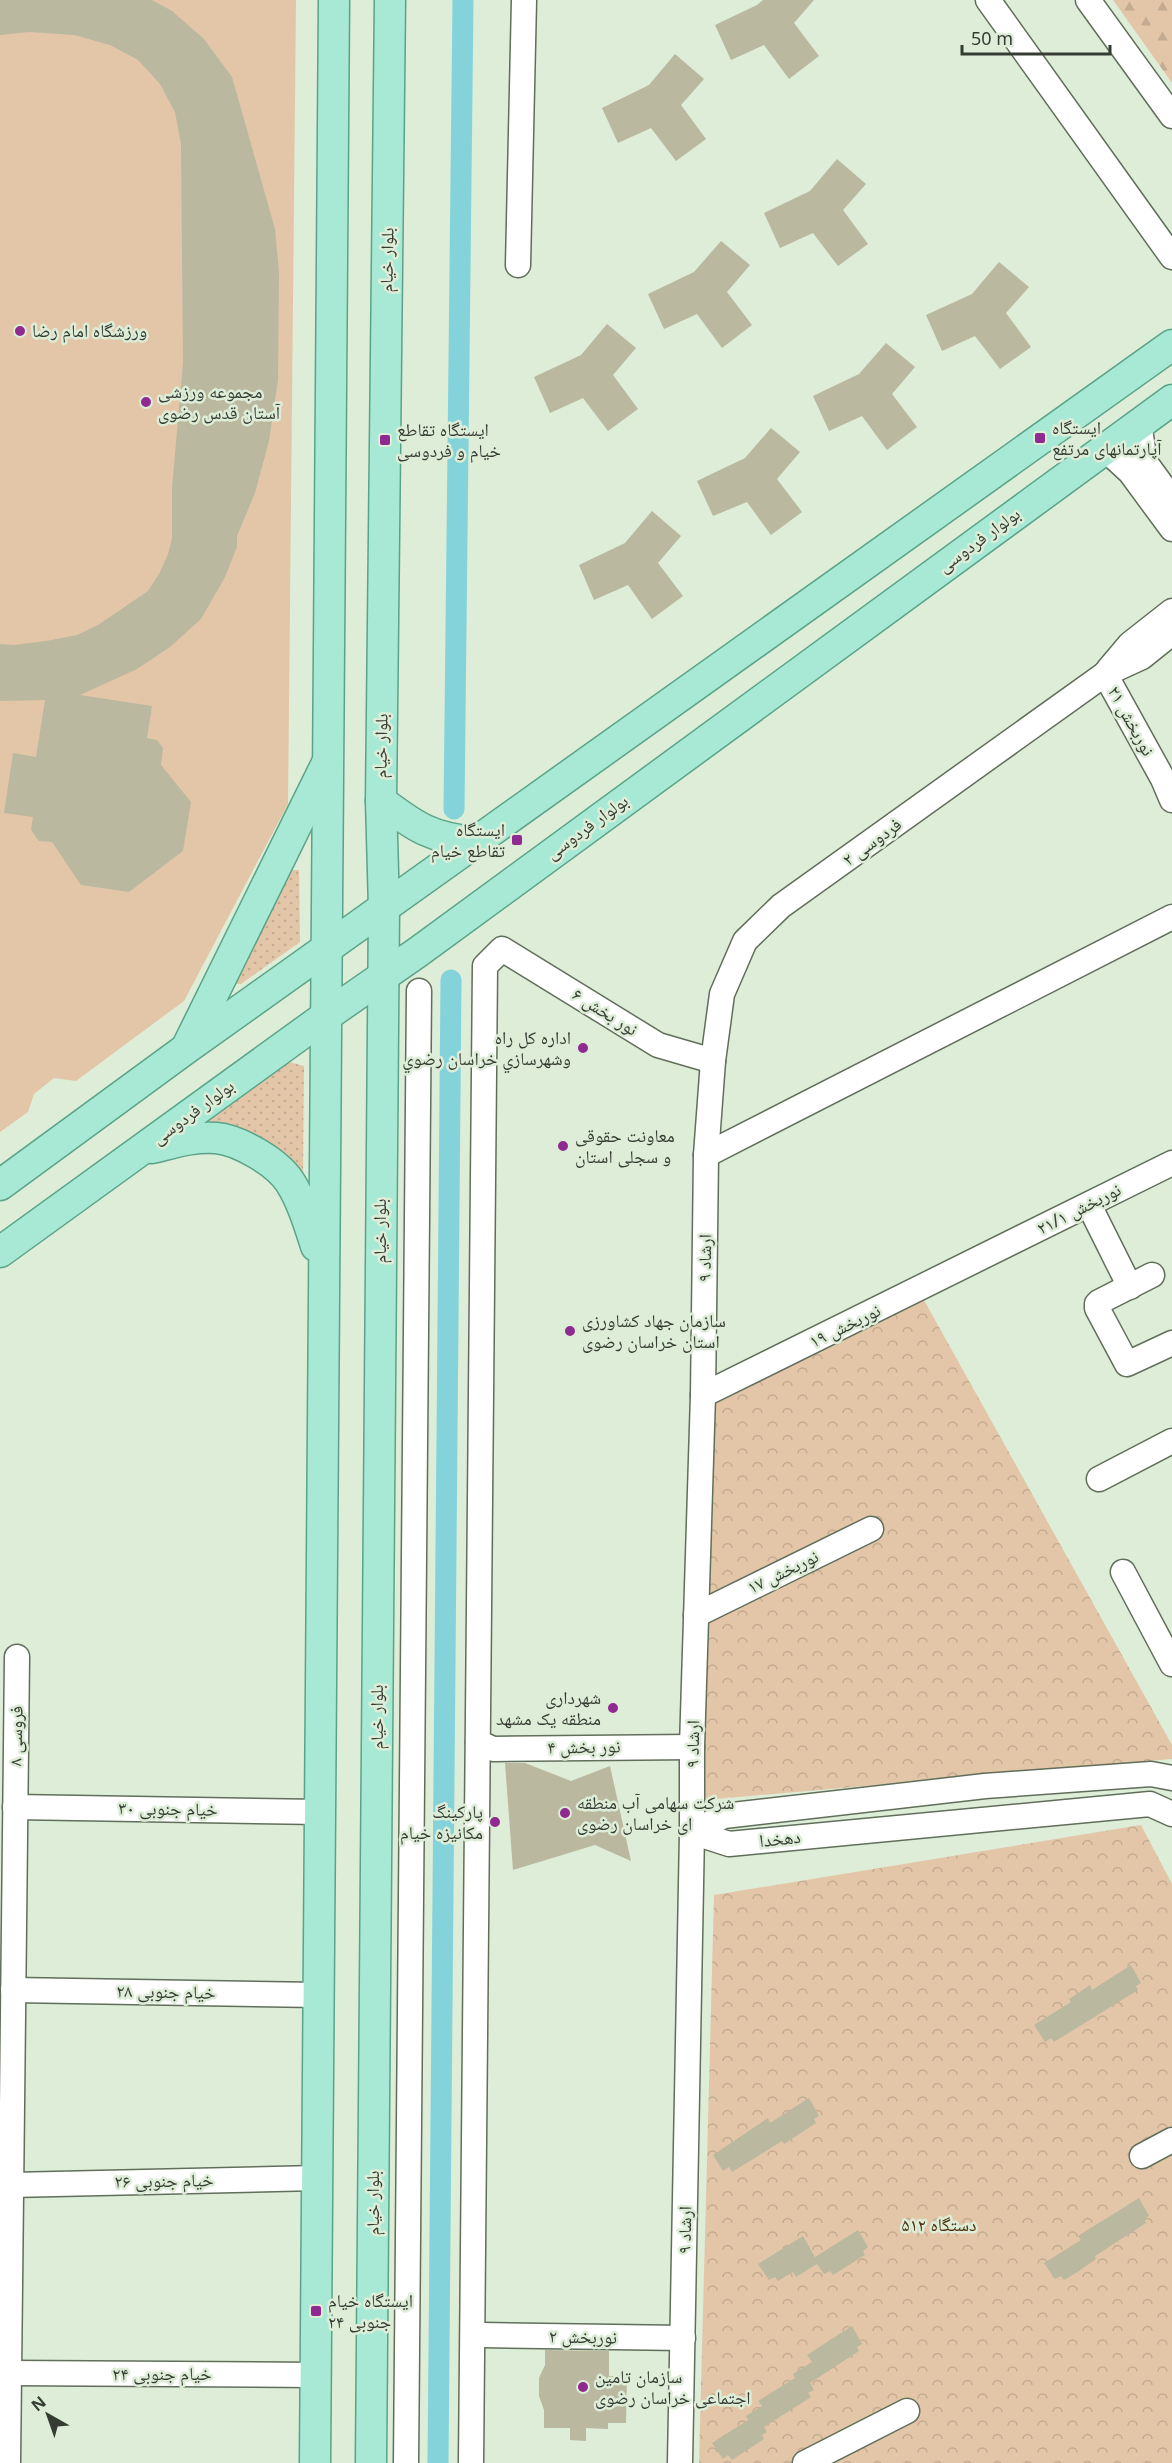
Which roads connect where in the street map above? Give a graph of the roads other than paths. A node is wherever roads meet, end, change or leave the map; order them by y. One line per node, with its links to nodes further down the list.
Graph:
1 (334, 0): 18 (main road)
2 (390, 0): 20 (main road, بلوار خیام)
3 (524, 0): 8 (street)
4 (988, 0): 7 (street)
5 (1088, 0): 6 (street)
6 (1172, 116)
7 (1172, 257)
8 (518, 264)
9 (1172, 345): 21 (main road)
10 (1172, 400): 11 (main road, بولوار فردوسی)
11 (1140, 423): 12 (main road, بولوار فردوسی); 13 (street)
12 (1104, 448): 14 (street); 25 (main road, بولوار فردوسی)
13 (1172, 499)
14 (1172, 529)
15 (1172, 611): 17 (street, فردوسی ۲)
16 (1172, 633): 17 (street, فردوسی ۲)
17 (1105, 674): 19 (street, نوربخش ۲۱); 29 (street, فردوسی ۲)
18 (329, 760): 24 (main road); 28 (main road)
19 (1172, 800)
20 (381, 801): 21 (main road); 22 (main road, بلوار خیام)
21 (477, 842): 22 (main road)
22 (384, 908): 24 (main road); 25 (main road, بلوار خیام)
23 (1172, 916): 31 (street)
24 (328, 948): 27 (main road); 28 (main road)
25 (382, 978): 27 (main road, بولوار فردوسی); 69 (main road, بلوار خیام)
26 (419, 991): 70 (street)
27 (326, 1016): 30 (main road, بولوار فردوسی); 38 (main road)
28 (186, 1048): 33 (main road)
29 (713, 1061): 31 (street, ارشاد ۹); 49 (street, نور بخش ۶)
30 (140, 1150): 35 (main road, بولوار فردوسی); 38 (main road)
31 (706, 1155): 41 (street, ارشاد ۹)
32 (1172, 1163): 34 (street, نوربخش ۲۱/۱)
33 (0, 1185)
34 (1089, 1205): 36 (street, نوربخش ۲۱/۱); 39 (street)
35 (0, 1252)
36 (987, 1256): 41 (street, نوربخش ۱۹)
37 (1152, 1275): 39 (street)
38 (324, 1276): 53 (main road)
39 (1130, 1287): 40 (street)
40 (1172, 1343)
41 (703, 1395): 46 (street, ارشاد ۹)
42 (1172, 1441): 43 (street)
43 (1099, 1479)
44 (871, 1529): 46 (street, نوربخش ۱۷)
45 (1123, 1572): 48 (street)
46 (696, 1616): 50 (street, ارشاد ۹)
47 (17, 1657): 52 (street, فروسی ۸)
48 (1172, 1664)
49 (478, 1742): 50 (street, نور بخش ۴); 71 (street)
50 (692, 1747): 55 (street, ارشاد ۹)
51 (1172, 1778): 55 (street, دهخدا)
52 (15, 1807): 53 (street, خیام جنوبی ۳۰); 56 (street, فروسی ۸)
53 (320, 1812): 57 (main road)
54 (1172, 1814): 55 (street, دهخدا)
55 (693, 1832): 63 (street, ارشاد ۹)
56 (13, 1990): 57 (street, خیام جنوبی ۲۸); 61 (street, فروسی ۸)
57 (318, 1995): 60 (main road)
58 (1172, 2140): 59 (street)
59 (1142, 2156)
60 (317, 2178): 61 (street, خیام جنوبی ۲۶); 65 (main road)
61 (11, 2185): 64 (street, فروسی ۸)
62 (482, 2335): 63 (street, نوربخش ۲)
63 (683, 2338): 72 (street, ارشاد ۹)
64 (9, 2373): 65 (street, خیام جنوبی ۲۴); 67 (street, فروسی ۸)
65 (315, 2375): 68 (main road)
66 (907, 2411): 73 (street)
67 (8, 2463)
68 (315, 2463)
69 (371, 2463)
70 (406, 2463)
71 (471, 2463)
72 (680, 2463)
73 (805, 2463)

